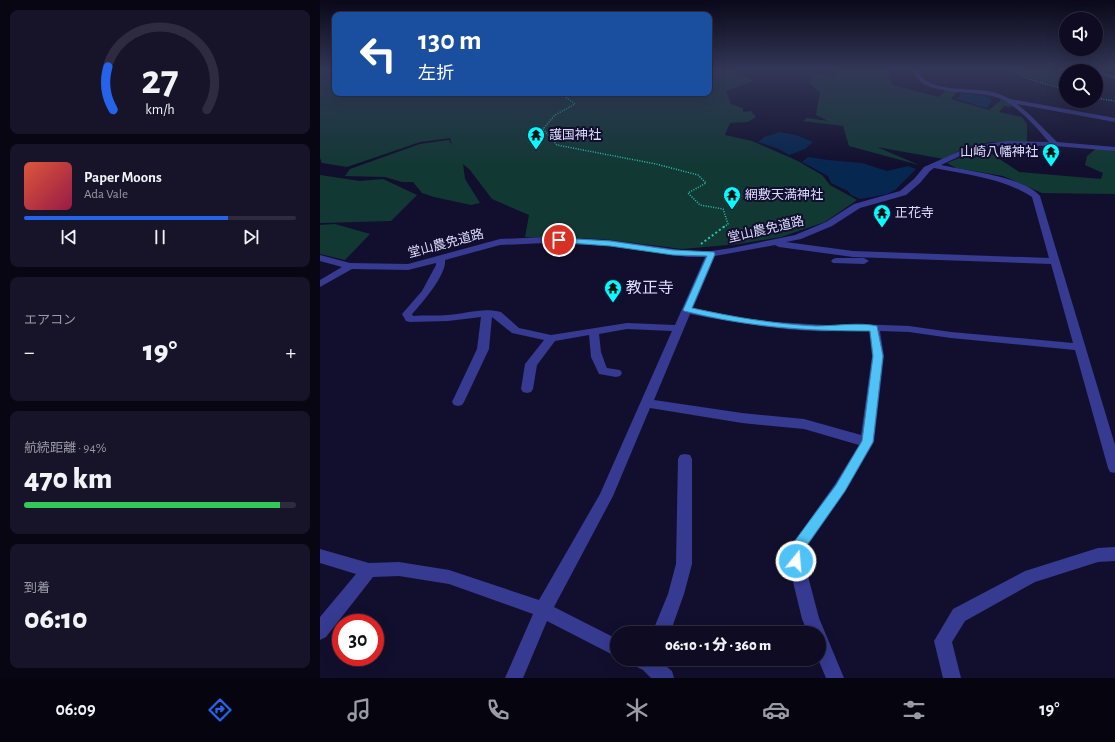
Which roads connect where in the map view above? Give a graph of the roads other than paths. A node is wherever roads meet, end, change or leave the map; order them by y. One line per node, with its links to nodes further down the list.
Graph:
1 (1011, 101): 4 (street)
2 (1015, 102): 3 (street)
3 (1115, 120)
4 (1055, 144): 5 (street, 堂山農免道路); 6 (street, 堂山農免道路)
5 (1115, 149)
6 (934, 166): 7 (street, 堂山農免道路); 13 (street)
7 (772, 243): 8 (street, 堂山農免道路); 9 (street)
8 (711, 254): 11 (street, 堂山農免道路); 16 (street)
9 (894, 256): 12 (street); 13 (street)
10 (320, 258): 14 (street, 堂山農免道路)
11 (440, 258): 14 (street, 堂山農免道路); 17 (street)
12 (836, 261)
13 (1055, 261): 22 (street)
14 (350, 266): 15 (street)
15 (320, 284)
16 (687, 310): 18 (street); 19 (street)
17 (487, 313): 21 (street); 25 (street)
18 (679, 328): 20 (street); 26 (street)
19 (874, 328): 22 (street); 27 (street)
20 (594, 331): 21 (street); 23 (street)
21 (551, 338): 24 (street)
22 (1080, 347): 29 (street)
23 (616, 373)
24 (527, 389)
25 (458, 402)
26 (646, 403): 27 (street); 33 (street)
27 (867, 442): 35 (street)
28 (685, 459): 34 (street)
29 (1115, 468)
30 (1115, 554): 43 (street)
31 (320, 556): 32 (street)
32 (369, 570): 33 (street); 36 (street)
33 (543, 610): 37 (street); 40 (street)
34 (664, 626)
35 (814, 626)
36 (320, 631)
37 (610, 644)
38 (826, 656): 42 (street)
39 (652, 666): 41 (street)
40 (514, 678)
41 (665, 678)
42 (835, 678)
43 (952, 678)

